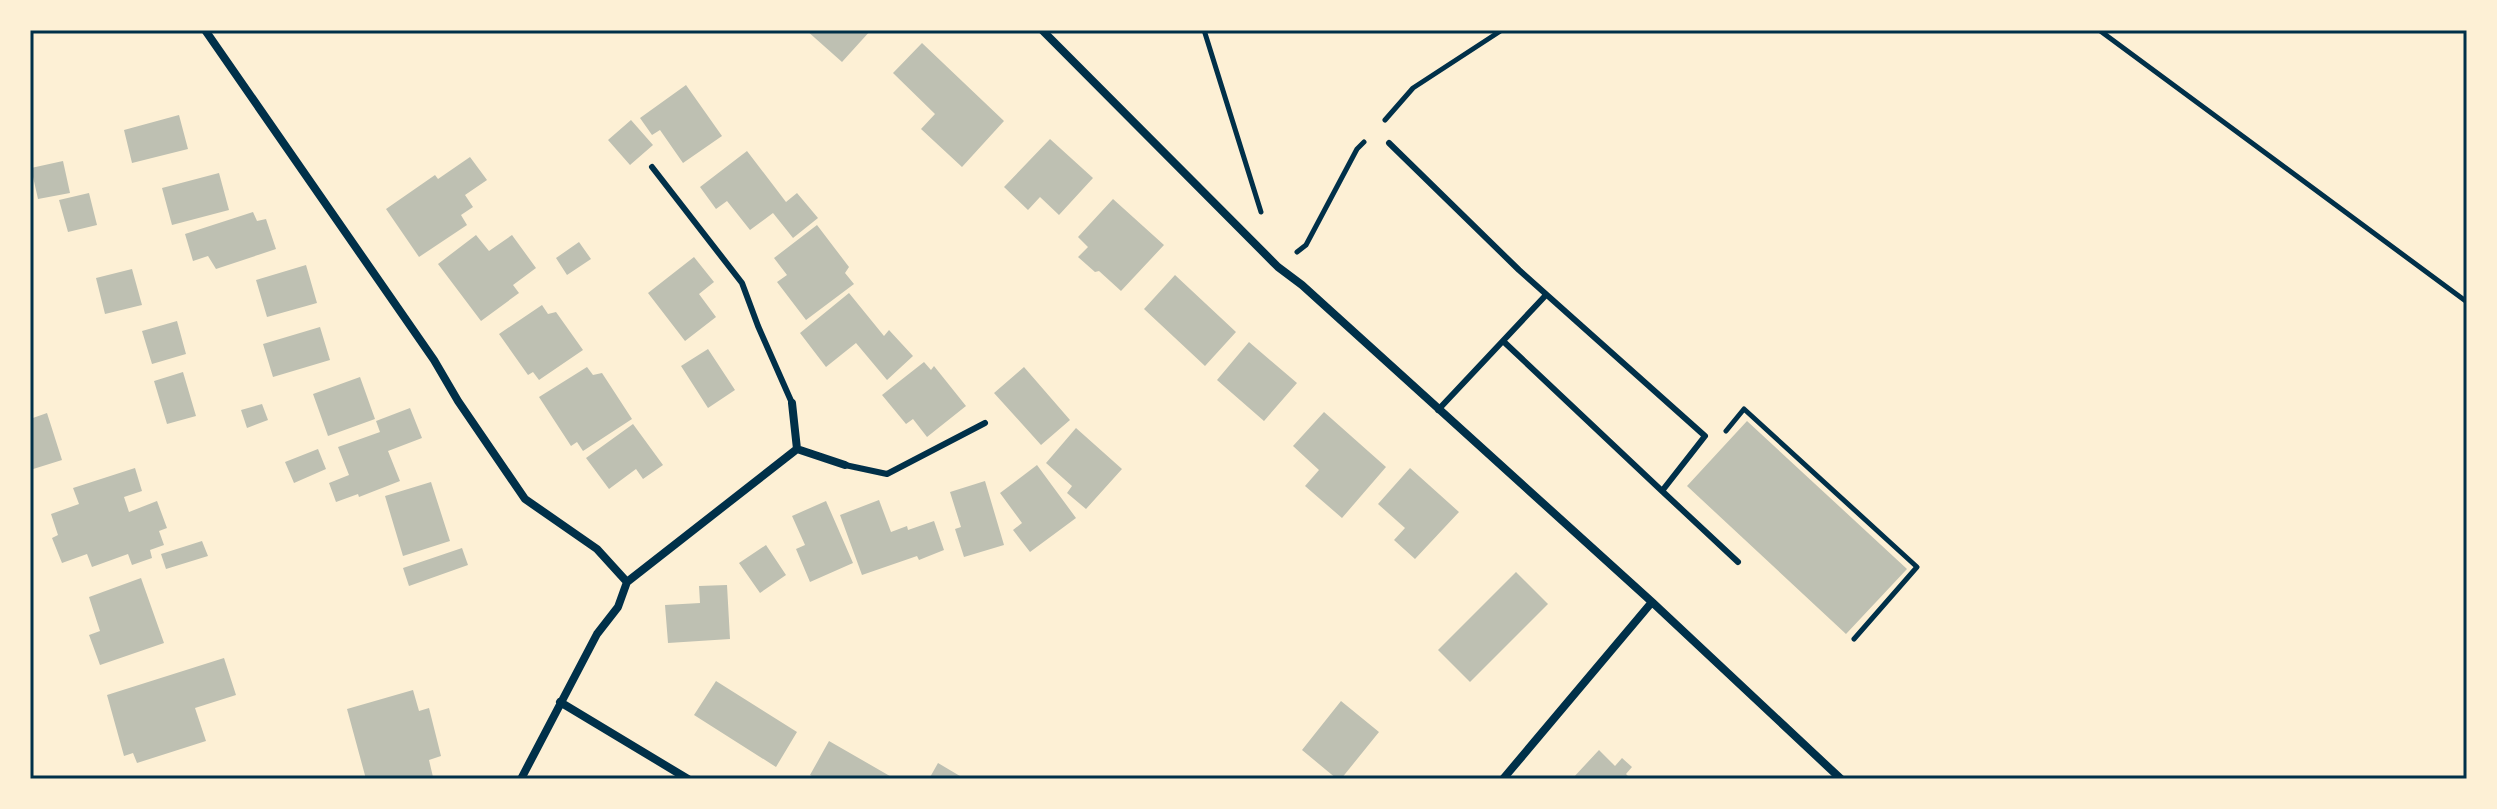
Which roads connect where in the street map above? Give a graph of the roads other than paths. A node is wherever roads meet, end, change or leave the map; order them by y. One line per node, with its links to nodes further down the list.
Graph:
1 (205, 30): 14 (street)
2 (1042, 30): 8 (street)
3 (1389, 143): 5 (lane)
4 (652, 167): 7 (lane)
5 (1546, 295): 6 (lane); 12 (lane)
6 (1503, 341): 8 (lane); 12 (lane)
7 (792, 403): 10 (street)
8 (1438, 410): 15 (street)
9 (985, 423): 11 (lane)
10 (797, 449): 11 (street); 14 (street)
11 (845, 465)
12 (1662, 491): 13 (lane)
13 (1738, 562)
14 (627, 582): 16 (street)
15 (1652, 602): 19 (street); 20 (street)
16 (560, 702): 17 (street); 18 (street)
17 (521, 779)
18 (688, 779)
19 (1503, 779)
20 (1841, 779)

